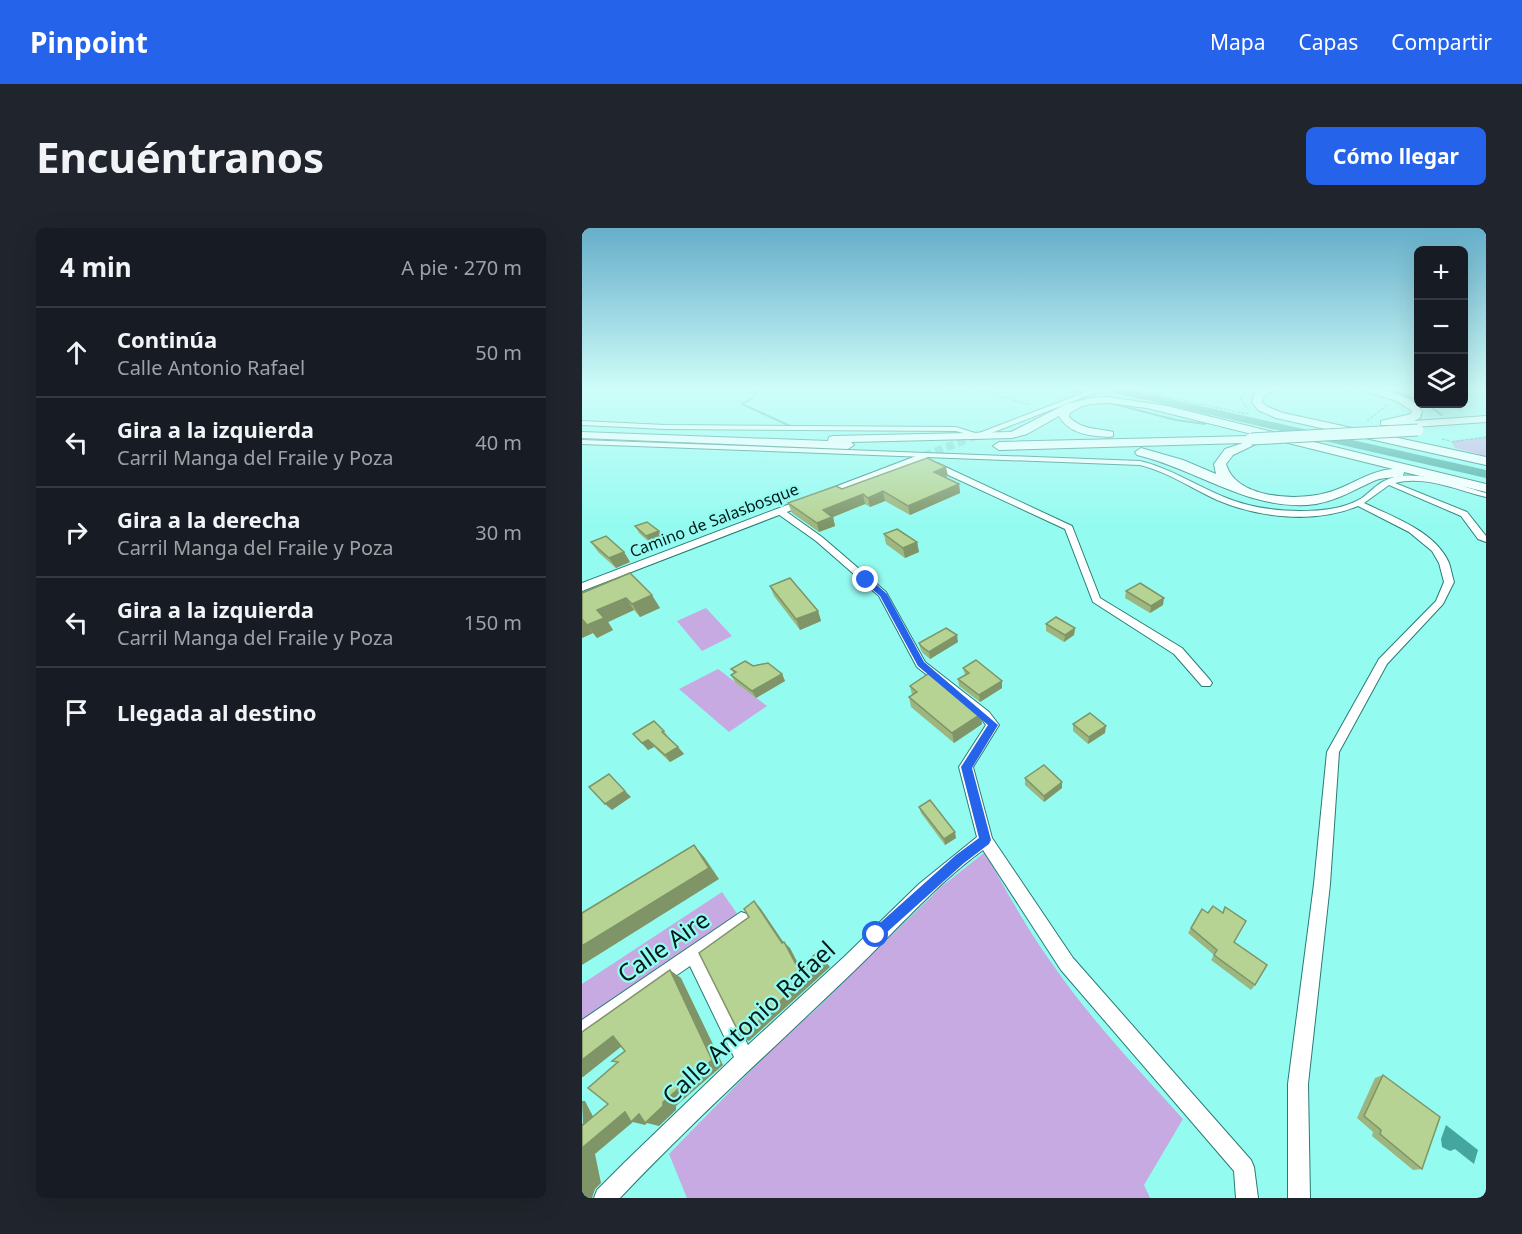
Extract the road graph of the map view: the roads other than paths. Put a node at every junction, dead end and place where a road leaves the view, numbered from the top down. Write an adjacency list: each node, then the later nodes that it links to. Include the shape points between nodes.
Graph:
1 (589, 435): 14 (highway, via 842,445)
2 (729, 435): 11 (highway)
3 (1000, 435): 11 (highway)
4 (1173, 435): 10 (highway)
5 (1224, 435): 10 (highway)
6 (1269, 435): 16 (highway)
7 (1270, 435): 19 (highway)
8 (1330, 435): 12 (highway, bridge)
9 (1368, 435): 17 (highway)
10 (1197, 436): 11 (highway, via 983,441)
11 (833, 439)
12 (1258, 441): 14 (highway); 21 (highway, via 1229,452 1221,460 1220,468 1232,483)
13 (582, 442): 15 (street)
14 (1025, 446): 21 (highway, via 1161,455)
15 (922, 457): 22 (street, via 1140,463 1167,470 1219,498 1287,513 1329,511); 23 (street, Camino de Salasbosque); 26 (street, via 1069,528 1096,600 1178,651)
16 (1369, 460): 19 (highway); 20 (highway, via 1357,462 1352,481)
17 (1486, 461)
18 (1387, 482): 19 (street, via 1412,478); 22 (street); 24 (street, via 1464,514)
19 (1484, 487): 20 (highway, via 1388,473 1368,477)
20 (1342, 492): 21 (highway, via 1311,500)
21 (1263, 497)
22 (1359, 503): 34 (street, via 1412,530 1436,549 1449,582 1440,602 1383,662 1333,752 1298,1084)
23 (781, 512): 25 (street, Camino de Salasbosque); 27 (street, via 883,594 921,664 993,725 966,767)
24 (1486, 539)
25 (582, 587)
26 (1206, 683)
27 (985, 840): 31 (street, Calle Antonio Rafael, via 913,901); 33 (street, via 1067,964 1244,1167)
28 (741, 920): 29 (street, Calle Aire)
29 (693, 953): 30 (street, Calle Aire); 31 (street)
30 (582, 1031)
31 (745, 1060): 32 (street, Calle Antonio Rafael)
32 (604, 1198)
33 (1247, 1198)
34 (1299, 1198)

